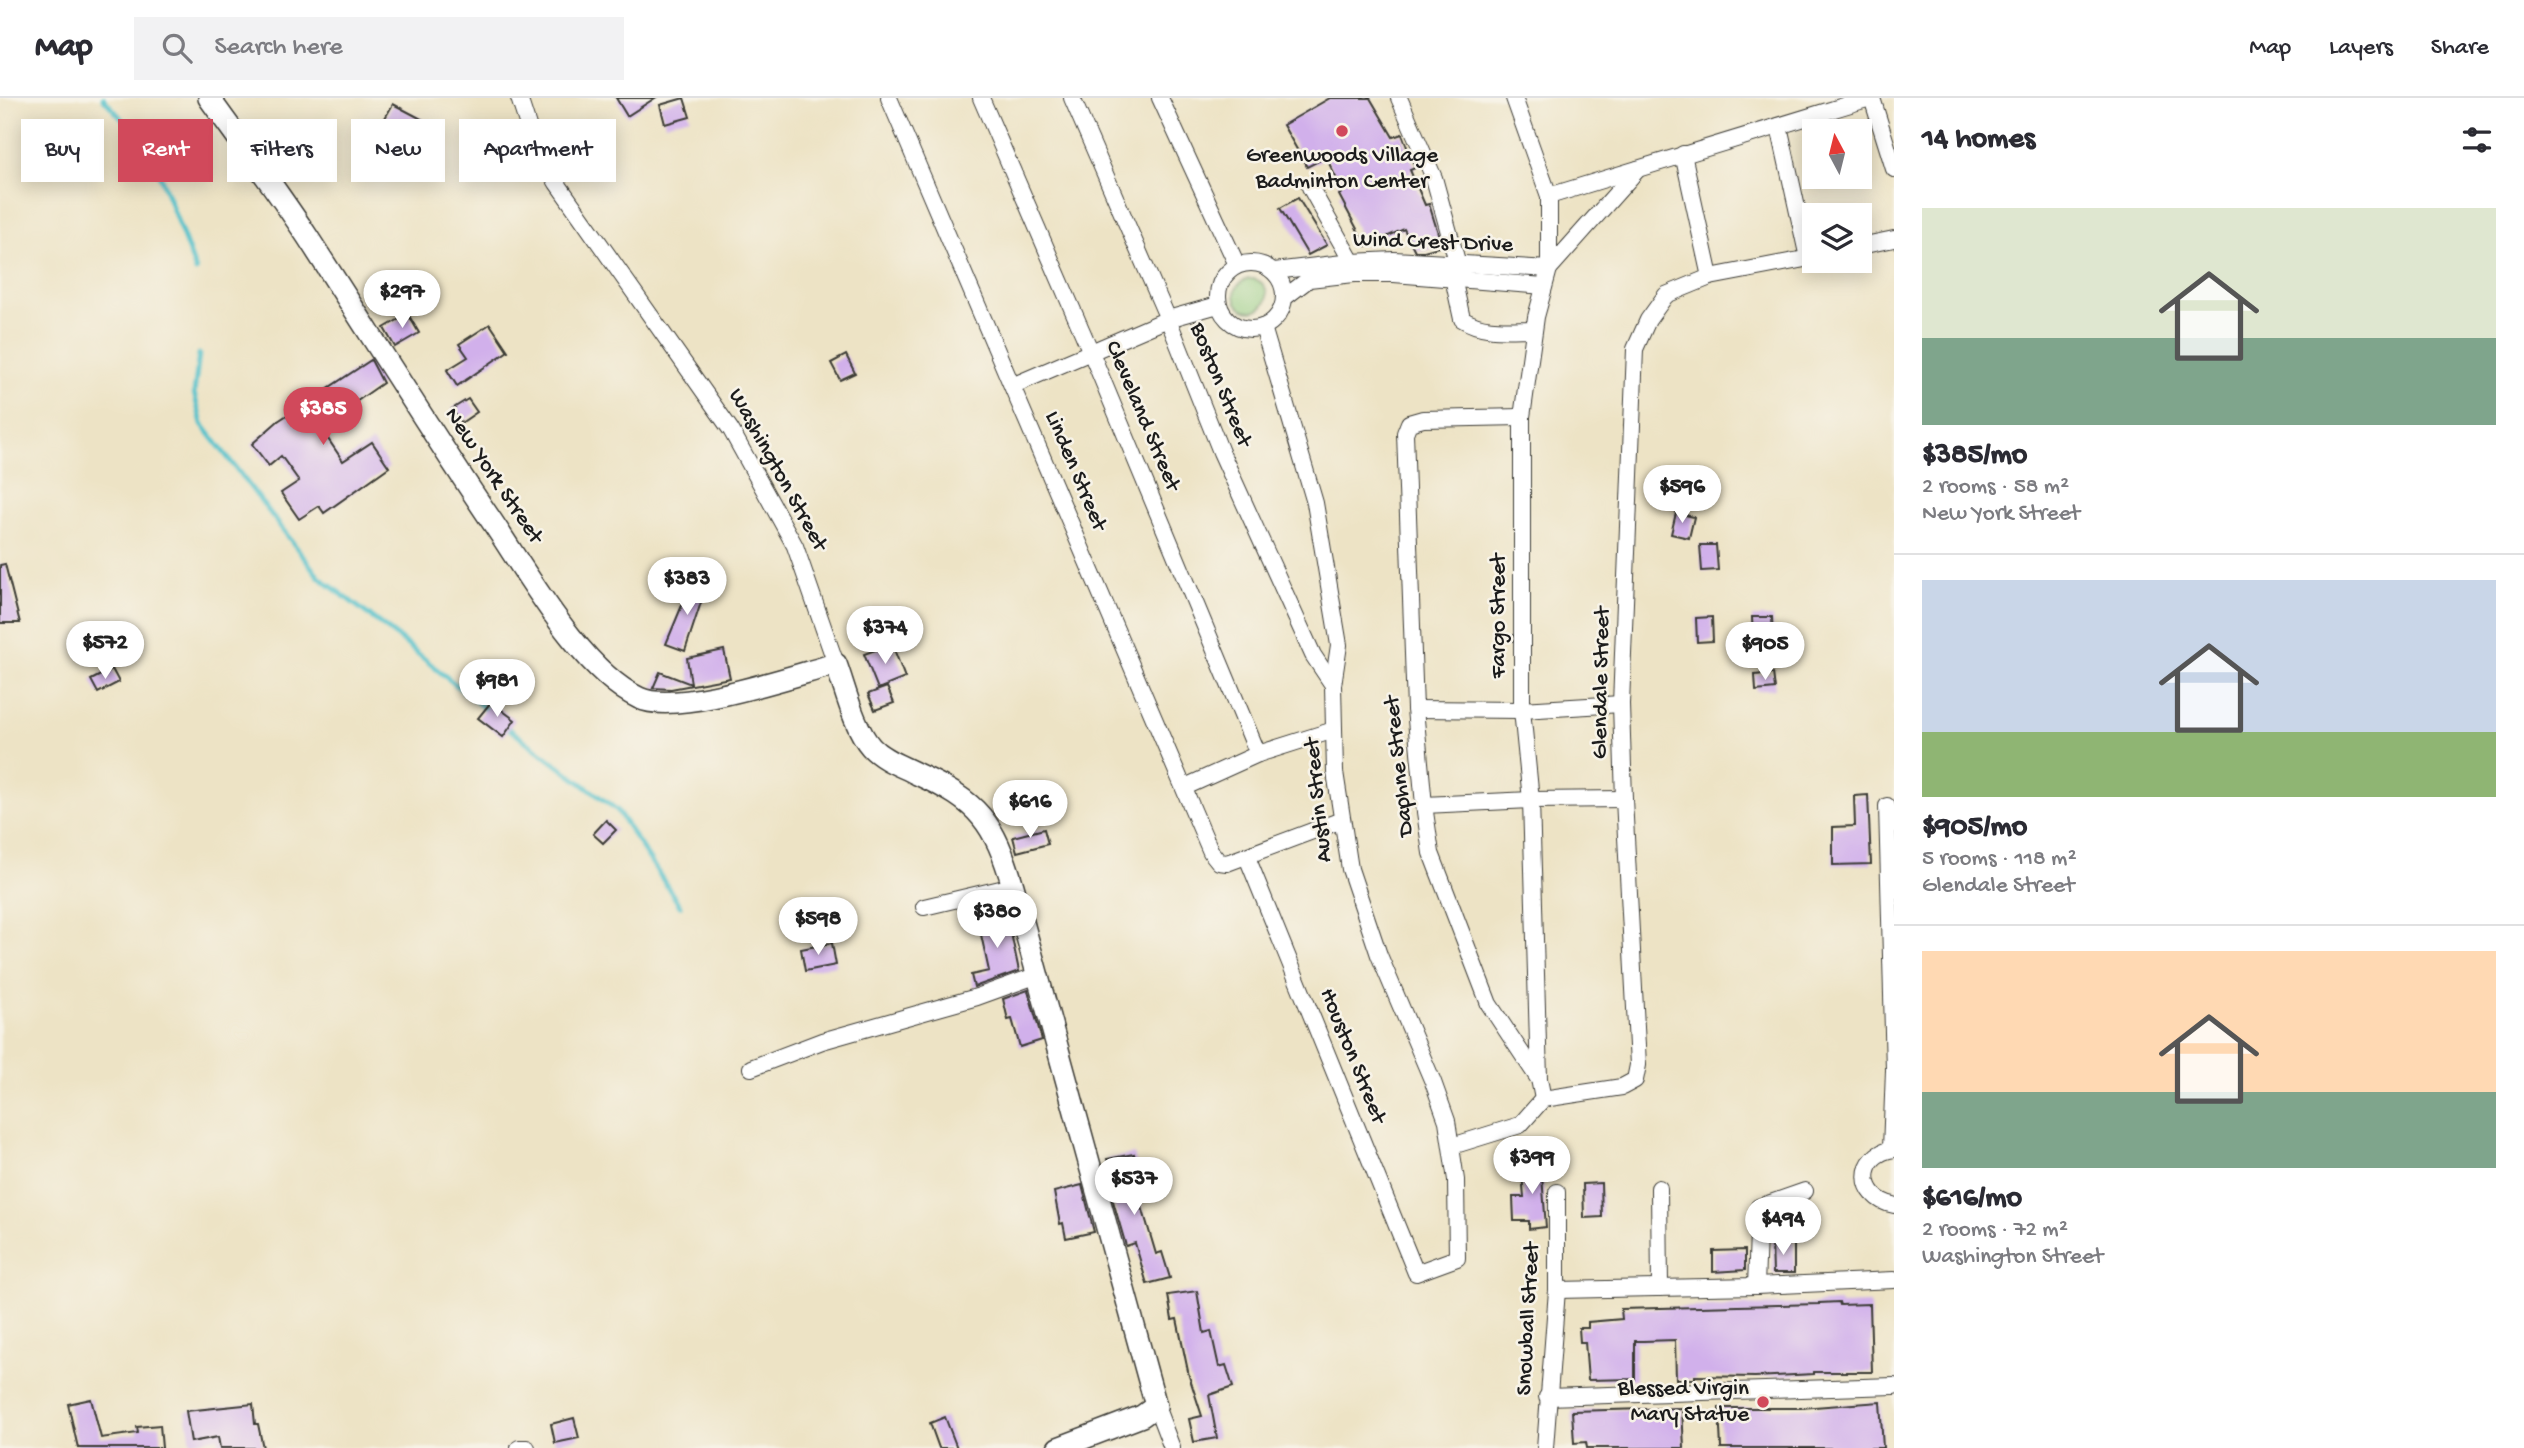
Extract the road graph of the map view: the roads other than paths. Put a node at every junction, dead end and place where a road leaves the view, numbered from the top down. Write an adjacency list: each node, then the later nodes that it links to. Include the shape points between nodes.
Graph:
1 (209, 98): 35 (street, New York Street, via 306,236 569,635 609,680 642,700 683,703)
2 (519, 98): 35 (street, Washington Street, via 533,141 557,183 731,430 795,546)
3 (889, 98): 33 (street, Linden Street)
4 (981, 98): 32 (street, Cleveland Street)
5 (1072, 98): 29 (street, Boston Street)
6 (1160, 98): 21 (street)
7 (1399, 98): 24 (street, via 1434,178)
8 (1514, 98): 15 (street)
9 (1871, 98): 10 (street); 13 (street)
10 (1779, 126): 11 (street); 16 (street)
11 (1682, 154): 12 (street); 25 (street)
12 (1638, 169): 15 (street); 22 (street, Fargo Street)
13 (1894, 169)
14 (1310, 187): 20 (street)
15 (1549, 196): 22 (street)
16 (1802, 220)
17 (1894, 239): 18 (street)
18 (1872, 244)
19 (1802, 259): 25 (street)
20 (1352, 262): 23 (street, Wind Crest Drive); 24 (street, Wind Crest Drive, via 1394,260)
21 (1237, 265): 23 (street, via 1257,263); 28 (street, via 1218,286)
22 (1549, 269): 24 (street, Wind Crest Drive); 26 (street, Fargo Street)
23 (1274, 271): 27 (street)
24 (1457, 272): 26 (street, Wind Crest Drive); 27 (street, Wind Crest Drive, via 1309,279); 31 (street, via 1455,287 1462,318 1475,327)
25 (1710, 277): 37 (street, Glendale Street, via 1666,295 1635,349)
26 (1544, 286): 31 (street, Fargo Street)
27 (1284, 298): 30 (street, via 1278,316)
28 (1218, 305): 29 (street); 30 (street, via 1223,315 1241,328)
29 (1168, 318): 32 (street); 36 (street, Boston Street, via 1221,452 1313,655)
30 (1263, 327): 36 (street, Austin Street, via 1315,503 1339,645)
31 (1534, 329): 34 (street, Fargo Street)
32 (1090, 351): 33 (street); 41 (street, Cleveland Street)
33 (1014, 385): 42 (street, Linden Street)
34 (1522, 417): 38 (street, Daphne Street, via 1423,419 1409,424 1405,433); 39 (street, Fargo Street)
35 (835, 664): 50 (street, Washington Street, via 871,747 976,809 997,837)
36 (1334, 685): 40 (street, Austin Street)
37 (1621, 704): 39 (street); 43 (street, Glendale Street)
38 (1415, 709): 39 (street); 45 (street, Daphne Street)
39 (1522, 710): 44 (street, Fargo Street)
40 (1334, 730): 41 (street); 47 (street, Austin Street)
41 (1258, 754): 42 (street)
42 (1185, 786): 48 (street, Linden Street, via 1219,862)
43 (1624, 799): 44 (street); 57 (street, Glendale Street, via 1635,1080 1622,1087)
44 (1531, 800): 45 (street); 56 (street, Fargo Street)
45 (1424, 805): 56 (street, Daphne Street, via 1432,853 1489,1004)
46 (1887, 806): 49 (street)
47 (1342, 820): 48 (street); 58 (street, Austin Street, via 1363,913 1433,1082)
48 (1247, 857): 64 (street, Houston Street, via 1416,1273)
49 (1891, 872): 52 (street)
50 (1013, 886): 51 (street); 53 (street, Washington Street)
51 (924, 907)
52 (1893, 965): 55 (street)
53 (1038, 975): 54 (street, via 977,998 822,1041); 71 (street, Washington Street)
54 (751, 1068)
55 (1894, 1070): 59 (street)
56 (1539, 1079): 57 (street, Fargo Street)
57 (1543, 1099): 58 (street, via 1520,1125)
58 (1452, 1146): 64 (street, Austin Street)
59 (1893, 1149): 63 (street, via 1879,1153 1866,1173 1873,1196)
60 (1659, 1188): 67 (street)
61 (1805, 1191): 66 (street, via 1759,1207)
62 (1557, 1192): 68 (street, Snowball Street)
63 (1894, 1205)
64 (1457, 1258)
65 (1894, 1280): 66 (street)
66 (1756, 1286): 67 (street)
67 (1660, 1288): 68 (street)
68 (1557, 1290): 70 (street, Snowball Street)
69 (1894, 1386): 70 (street)
70 (1547, 1397): 76 (street, Snowball Street)
71 (1156, 1406): 74 (street, via 1142,1416); 75 (street, Washington Street)
72 (519, 1448): 73 (street)
73 (527, 1448)
74 (1058, 1448)
75 (1172, 1448)
76 (1545, 1448)

